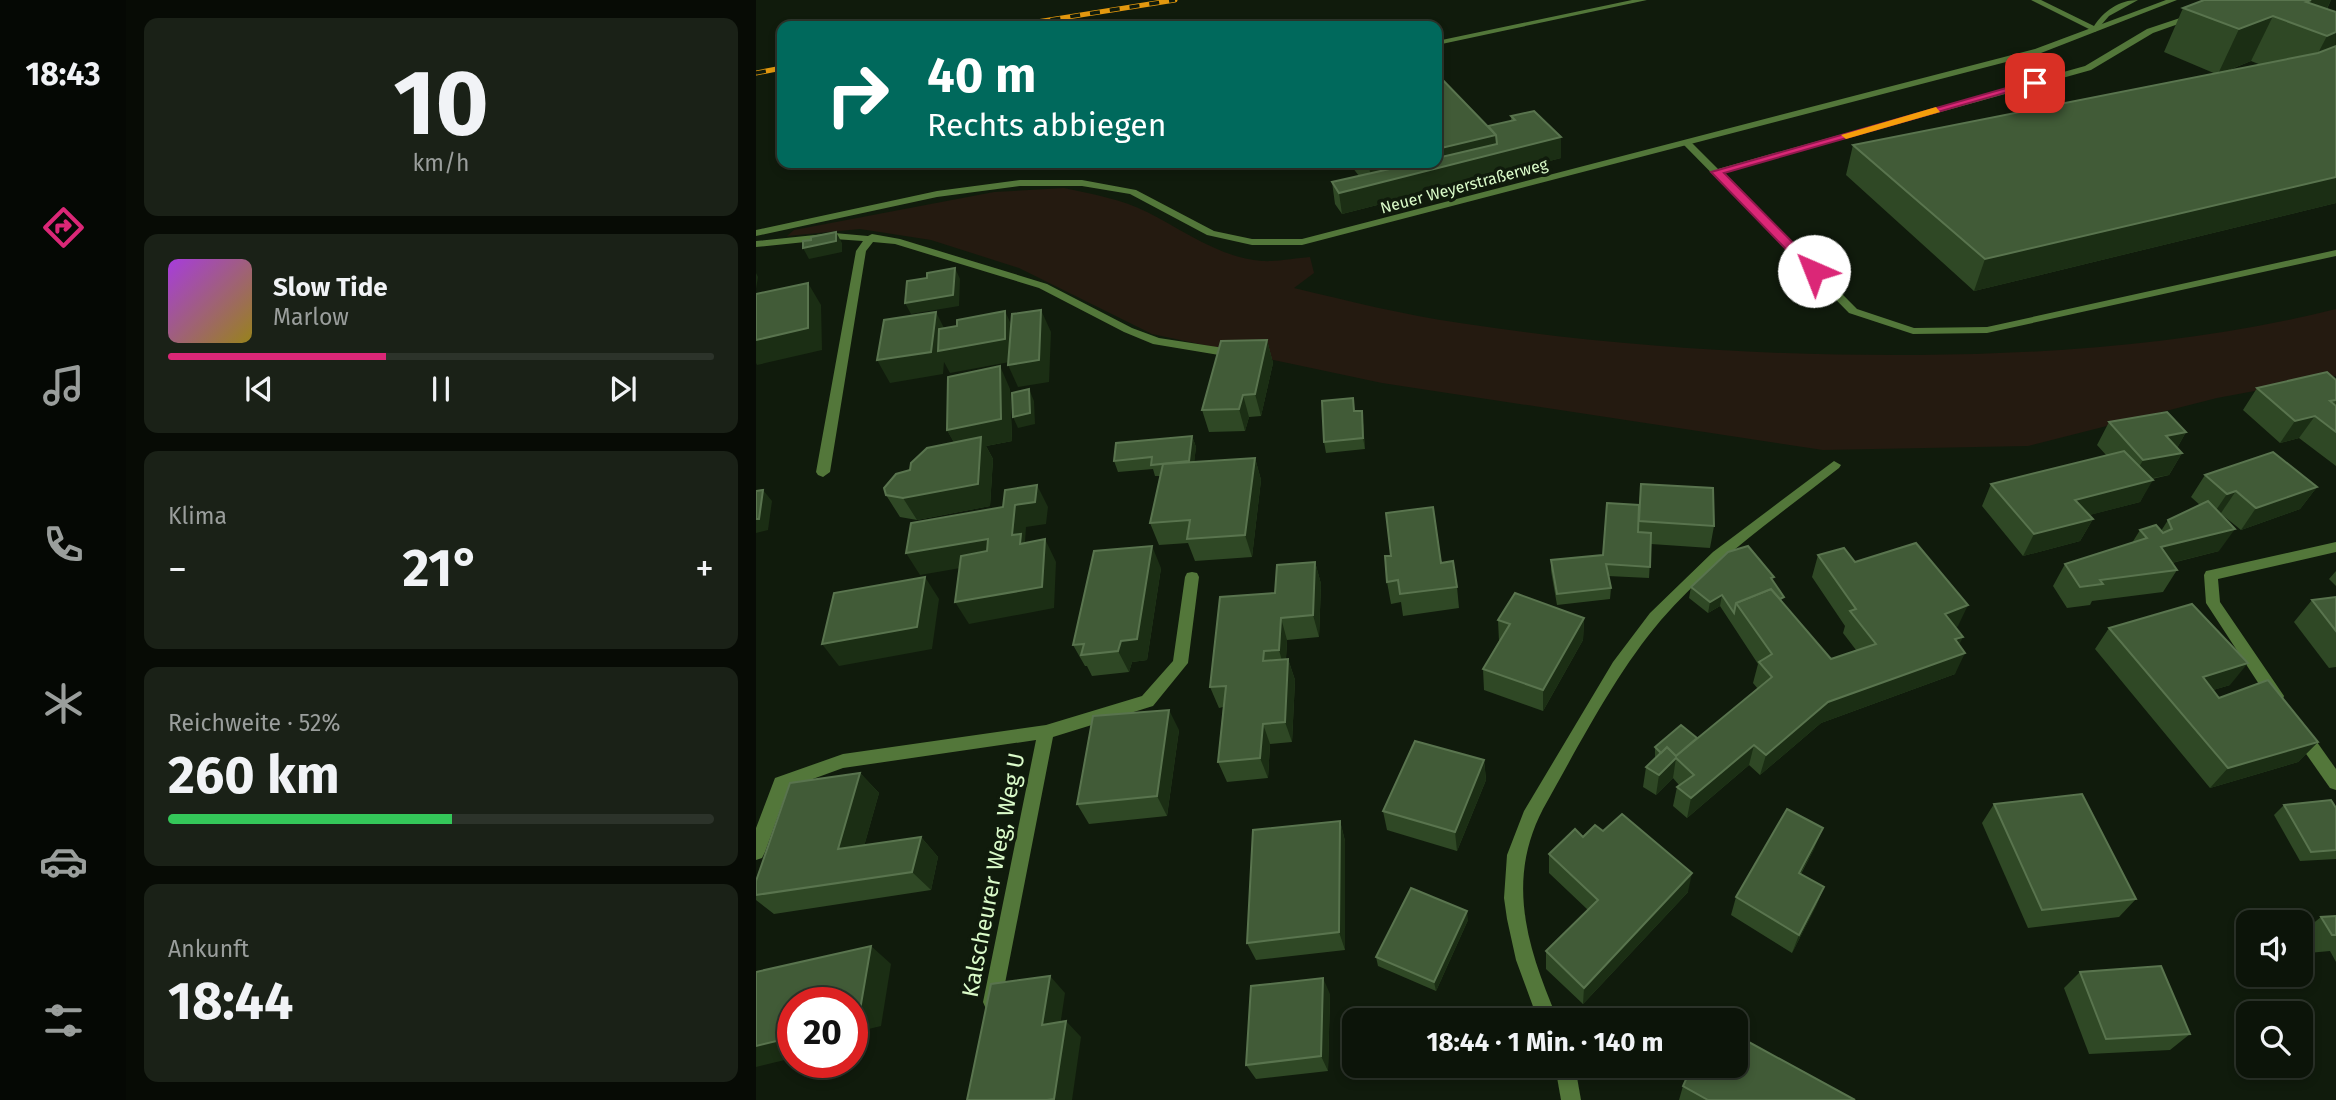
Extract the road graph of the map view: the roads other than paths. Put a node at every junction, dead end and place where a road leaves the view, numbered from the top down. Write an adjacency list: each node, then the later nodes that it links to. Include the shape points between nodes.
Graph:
1 (1643, 0): 7 (street)
2 (2035, 0): 6 (street)
3 (2134, 0): 6 (street, via 2106,14)
4 (2174, 0): 6 (street, Neuer Weyerstraßerweg)
5 (2211, 9): 9 (street, via 2150,31 2088,68)
6 (2095, 30): 8 (street, Neuer Weyerstraßerweg, via 2038,51)
7 (1442, 42)
8 (1688, 144): 9 (street); 10 (street, Neuer Weyerstraßerweg, via 1302,242 1252,242 1211,233 1133,192 1082,183 1020,183 937,194)
9 (1716, 172): 13 (street, via 1853,311 1913,331 1987,330)
10 (756, 233)
11 (872, 237): 12 (street); 14 (street, via 1043,286 1157,341); 16 (street, via 861,251)
12 (756, 244)
13 (2336, 253)
14 (1244, 355)
15 (1833, 465): 22 (street, via 1699,573 1656,616 1619,665 1534,810 1516,855 1515,921)
16 (823, 472)
17 (2336, 547): 20 (street, via 2211,575 2213,603)
18 (1192, 578): 19 (street, Kalscheurer Weg, Weg U, via 1180,663 1147,701)
19 (1046, 732): 21 (street, via 843,761 781,783); 23 (street, Kalscheurer Weg, Weg U)
20 (2336, 783)
21 (756, 852)
22 (1543, 1008)
23 (990, 1018)
24 (1567, 1078): 25 (street)
25 (1571, 1100)

